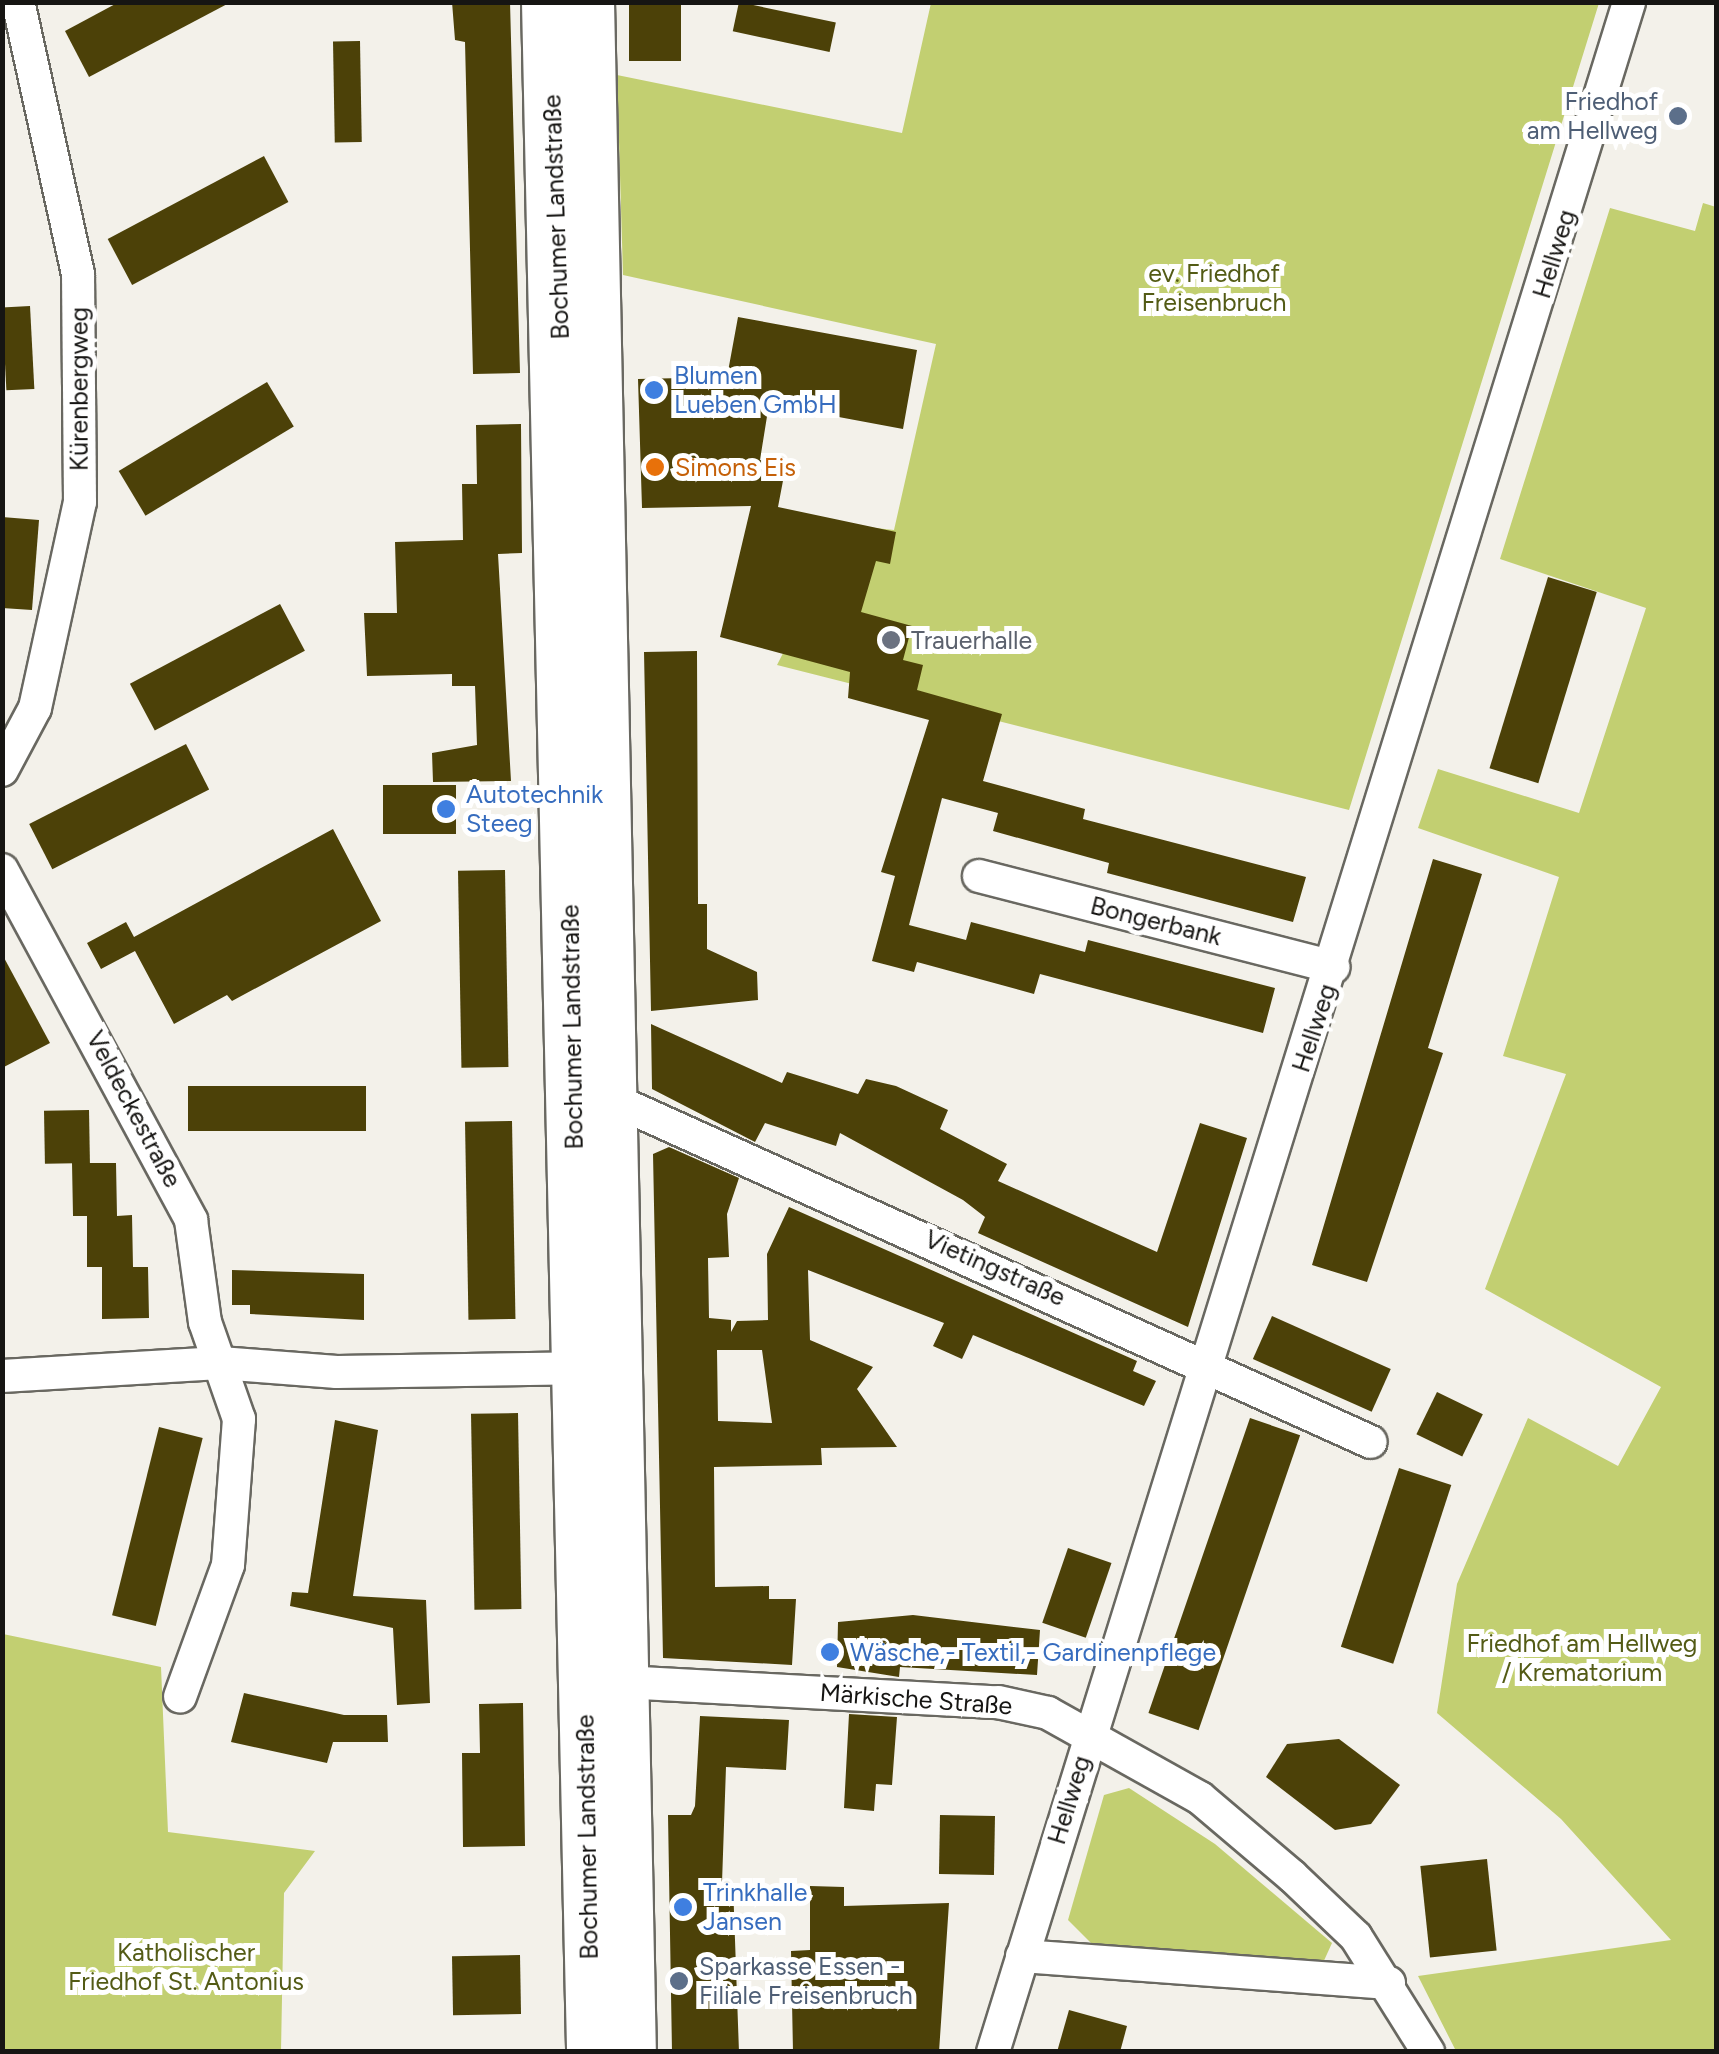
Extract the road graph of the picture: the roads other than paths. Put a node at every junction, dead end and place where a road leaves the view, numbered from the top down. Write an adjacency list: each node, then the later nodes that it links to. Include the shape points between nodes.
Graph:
1 (18, 2): 5 (street, Kürenbergweg, via 78,274 80,502 35,708)
2 (546, 2): 12 (main road, Bochumer Landstraße)
3 (590, 2): 9 (main road, Bochumer Landstraße)
4 (1630, 2): 8 (street, Hellweg)
5 (2, 770)
6 (2, 870): 10 (street, Veldeckestraße, via 191,1220)
7 (978, 876): 8 (street, Bongerbank)
8 (1333, 967): 11 (street, Hellweg)
9 (616, 1101): 11 (street, Vietingstraße); 15 (main road, Bochumer Landstraße)
10 (220, 1364): 12 (street, via 338,1372); 13 (street); 16 (street, Veldeckestraße, via 239,1419 228,1565)
11 (1208, 1364): 14 (street, Vietingstraße); 17 (street, Hellweg)
12 (579, 1368): 15 (main road, Bochumer Landstraße)
13 (2, 1376)
14 (1371, 1442)
15 (604, 1681): 17 (street, Märkische Straße, via 998,1702); 20 (main road, Bochumer Landstraße); 21 (main road, Bochumer Landstraße)
16 (180, 1697)
17 (1089, 1731): 18 (street, Hellweg); 19 (street, Märkische Straße, via 1200,1798 1279,1864 1356,1937)
18 (1022, 1956): 19 (street); 22 (street, Hellweg)
19 (1388, 1983): 23 (street, Märkische Straße)
20 (591, 2052)
21 (632, 2052)
22 (993, 2052)
23 (1428, 2052)

